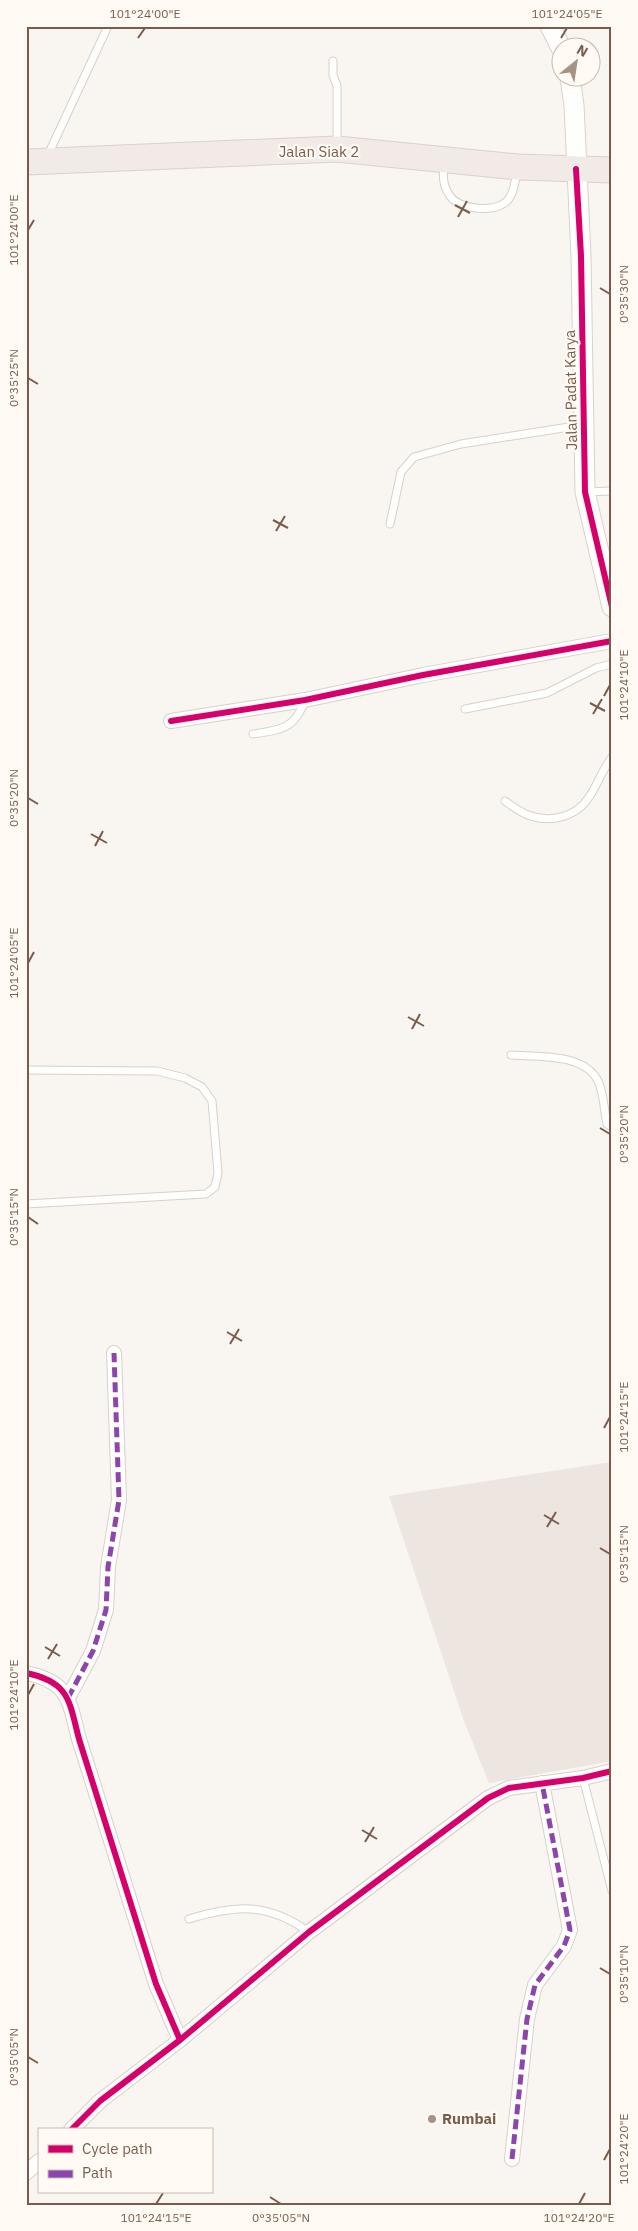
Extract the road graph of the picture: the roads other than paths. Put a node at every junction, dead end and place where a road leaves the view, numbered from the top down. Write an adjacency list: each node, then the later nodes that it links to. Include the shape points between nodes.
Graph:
1 (108, 26): 8 (lane)
2 (550, 26): 3 (street)
3 (558, 38)
4 (332, 61): 6 (lane, via 337,86)
5 (573, 88): 10 (street, Jalan Padat Karya)
6 (337, 149): 7 (highway, Jalan Siak 2); 8 (highway, Jalan Siak 2)
7 (444, 159): 9 (highway, Jalan Siak 2); 9 (lane, via 443,184 451,198 461,205 483,208 500,206 508,201)
8 (36, 162)
9 (518, 167): 10 (highway, Jalan Siak 2)
10 (576, 169): 11 (highway, Jalan Siak 2); 12 (street, Jalan Padat Karya)
11 (612, 170)
12 (585, 425): 14 (street, Jalan Padat Karya); 15 (lane, via 461,444 414,457 401,472)
13 (612, 491): 14 (lane)
14 (585, 492): 16 (street, Jalan Padat Karya)
15 (390, 524)
16 (612, 607)
17 (612, 641): 19 (street)
18 (612, 664): 20 (lane, via 596,668 547,693)
19 (305, 700): 21 (street); 22 (lane, via 293,723)
20 (465, 709)
21 (171, 721)
22 (253, 734)
23 (612, 757): 24 (lane, via 601,770 590,797 567,816 545,819 527,815)
24 (505, 802)
25 (511, 1055): 27 (lane, via 558,1058 584,1066 598,1081 607,1124)
26 (26, 1070): 28 (lane, via 157,1071 185,1078 202,1087 212,1101 218,1173 215,1187 206,1194)
27 (612, 1127)
28 (26, 1204)
29 (114, 1353): 31 (street, via 119,1500 108,1567 106,1610 93,1650)
30 (26, 1673): 31 (street, via 57,1684)
31 (68, 1698): 38 (street, via 156,1984)
32 (612, 1771): 33 (street)
33 (583, 1778): 34 (street); 35 (lane)
34 (542, 1783): 37 (street, via 509,1788 488,1798); 40 (street, via 570,1930 564,1946 535,1985 527,2019)
35 (612, 1891)
36 (189, 1919): 37 (lane, via 210,1912 246,1907 290,1919)
37 (309, 1932): 38 (street)
38 (180, 2040): 39 (street, via 100,2101)
39 (72, 2128)
40 (512, 2158)
41 (38, 2162): 42 (street)
42 (26, 2173)

